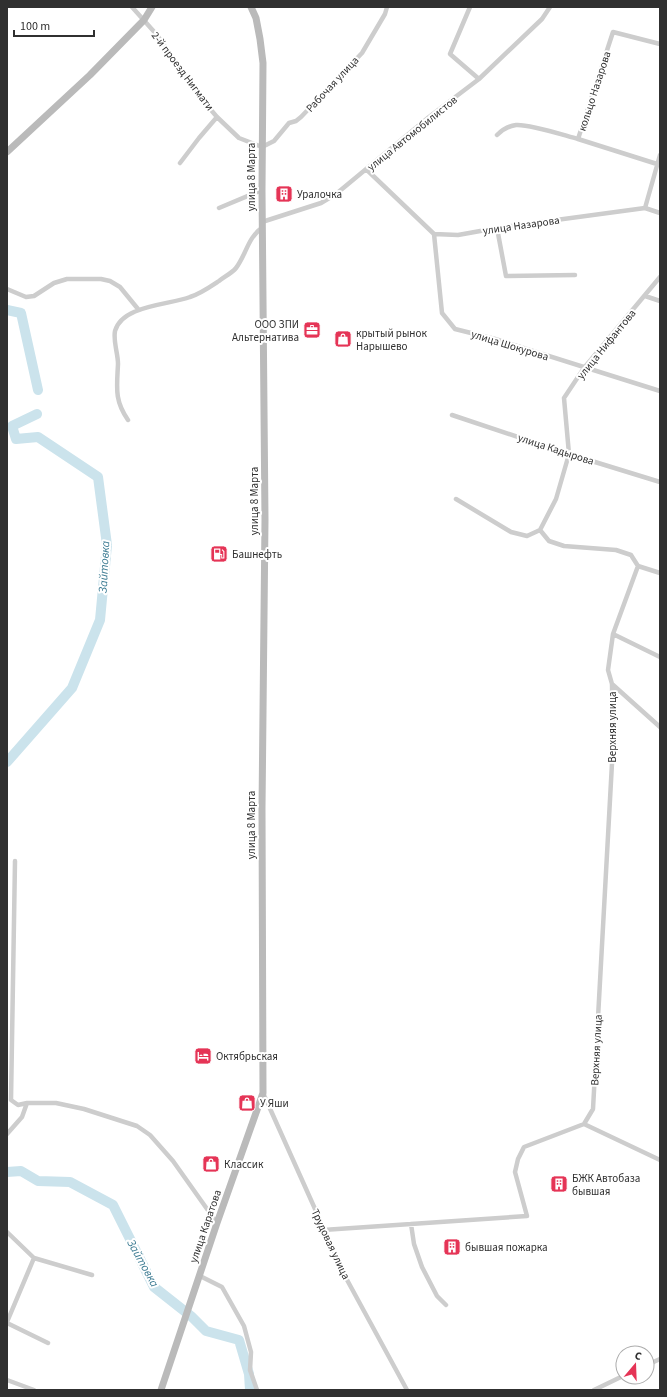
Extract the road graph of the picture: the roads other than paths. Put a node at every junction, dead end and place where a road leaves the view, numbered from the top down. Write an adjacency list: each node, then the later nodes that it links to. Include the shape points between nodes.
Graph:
1 (132, 7): 7 (street, 2-й проезд Нигмати)
2 (152, 7): 7 (main road)
3 (251, 7): 13 (main road, улица 8 Марта, via 259,32 263,63)
4 (387, 7): 13 (street, Рабочая улица, via 362,53 301,118 289,122 274,141)
5 (470, 7): 9 (street, via 450,54)
6 (550, 7): 9 (street, улица Автомобилистов, via 542,19)
7 (144, 20): 10 (street, 2-й проезд Нигмати); 14 (main road, via 90,75)
8 (660, 44): 12 (street, кольцо Назарова, via 613,32)
9 (479, 79): 18 (street, улица Автомобилистов, via 429,117)
10 (217, 117): 13 (street, 2-й проезд Нигмати, via 239,138); 16 (street, 2-й проезд Нигмати)
11 (497, 135): 12 (street, via 510,127 524,125)
12 (578, 139): 17 (street, кольцо Назарова)
13 (262, 147): 19 (main road, улица 8 Марта)
14 (7, 152)
15 (660, 155): 17 (street)
16 (180, 163)
17 (657, 164): 21 (street)
18 (368, 170): 23 (street, улица Автомобилистов, via 321,203); 25 (street)
19 (262, 190): 20 (street); 23 (main road, улица 8 Марта)
20 (218, 208)
21 (645, 208): 22 (street); 24 (street, улица Назарова)
22 (660, 212)
23 (262, 225): 31 (street, via 252,237 235,270 191,297); 47 (main road, улица 8 Марта, via 265,520)
24 (498, 228): 25 (street, улица Назарова, via 458,235); 26 (street, via 506,276)
25 (434, 234): 32 (street, улица Шокурова, via 442,313 455,329 495,339)
26 (575, 275)
27 (660, 277): 29 (street, улица Нифантова)
28 (7, 289): 31 (street, via 26,297 34,296 54,283 101,279 120,287)
29 (645, 296): 30 (street); 32 (street, улица Нифантова)
30 (660, 301)
31 (138, 309): 35 (street, via 119,322 115,334 118,363 116,396)
32 (584, 368): 33 (street, улица Шокурова); 36 (street, улица Нифантова, via 564,398)
33 (660, 391)
34 (452, 415): 36 (street, улица Кадырова)
35 (128, 420)
36 (569, 454): 37 (street, улица Кадырова); 39 (street, улица Нифантова, via 556,499)
37 (660, 482)
38 (456, 500): 39 (street, via 511,532 527,536)
39 (540, 530): 40 (street, via 549,541 564,546 616,550 631,556)
40 (638, 566): 41 (street); 42 (street, Верхняя улица)
41 (660, 573)
42 (613, 634): 43 (street); 44 (street, Верхняя улица, via 608,670)
43 (660, 657)
44 (612, 684): 45 (street); 49 (street, Верхняя улица, via 613,745 593,1109)
45 (660, 727)
46 (15, 861): 48 (street, via 11,1100 18,1105)
47 (263, 1093): 52 (main road, улица Каратова); 54 (street, Трудовая улица)
48 (26, 1103): 50 (street, via 22,1117); 52 (street, via 56,1103 137,1126 150,1135 173,1161)
49 (584, 1124): 51 (street); 53 (street, via 524,1147 515,1172 527,1216)
50 (7, 1134)
51 (660, 1160)
52 (217, 1223): 58 (main road, улица Каратова)
53 (411, 1224): 54 (street); 59 (street, via 414,1244 422,1267 437,1296)
54 (324, 1230): 67 (street, Трудовая улица, via 346,1278)
55 (7, 1232): 56 (street)
56 (34, 1258): 57 (street); 60 (street)
57 (92, 1275)
58 (200, 1276): 65 (main road, улица Каратова); 66 (street, улица Каратова, via 222,1287 244,1326 251,1352 250,1370)
59 (446, 1304)
60 (7, 1323): 61 (street)
61 (48, 1343)
62 (7, 1380): 64 (street)
63 (615, 1380): 68 (street)
64 (34, 1390)
65 (161, 1390)
66 (257, 1390)
67 (407, 1390)
68 (594, 1390)

